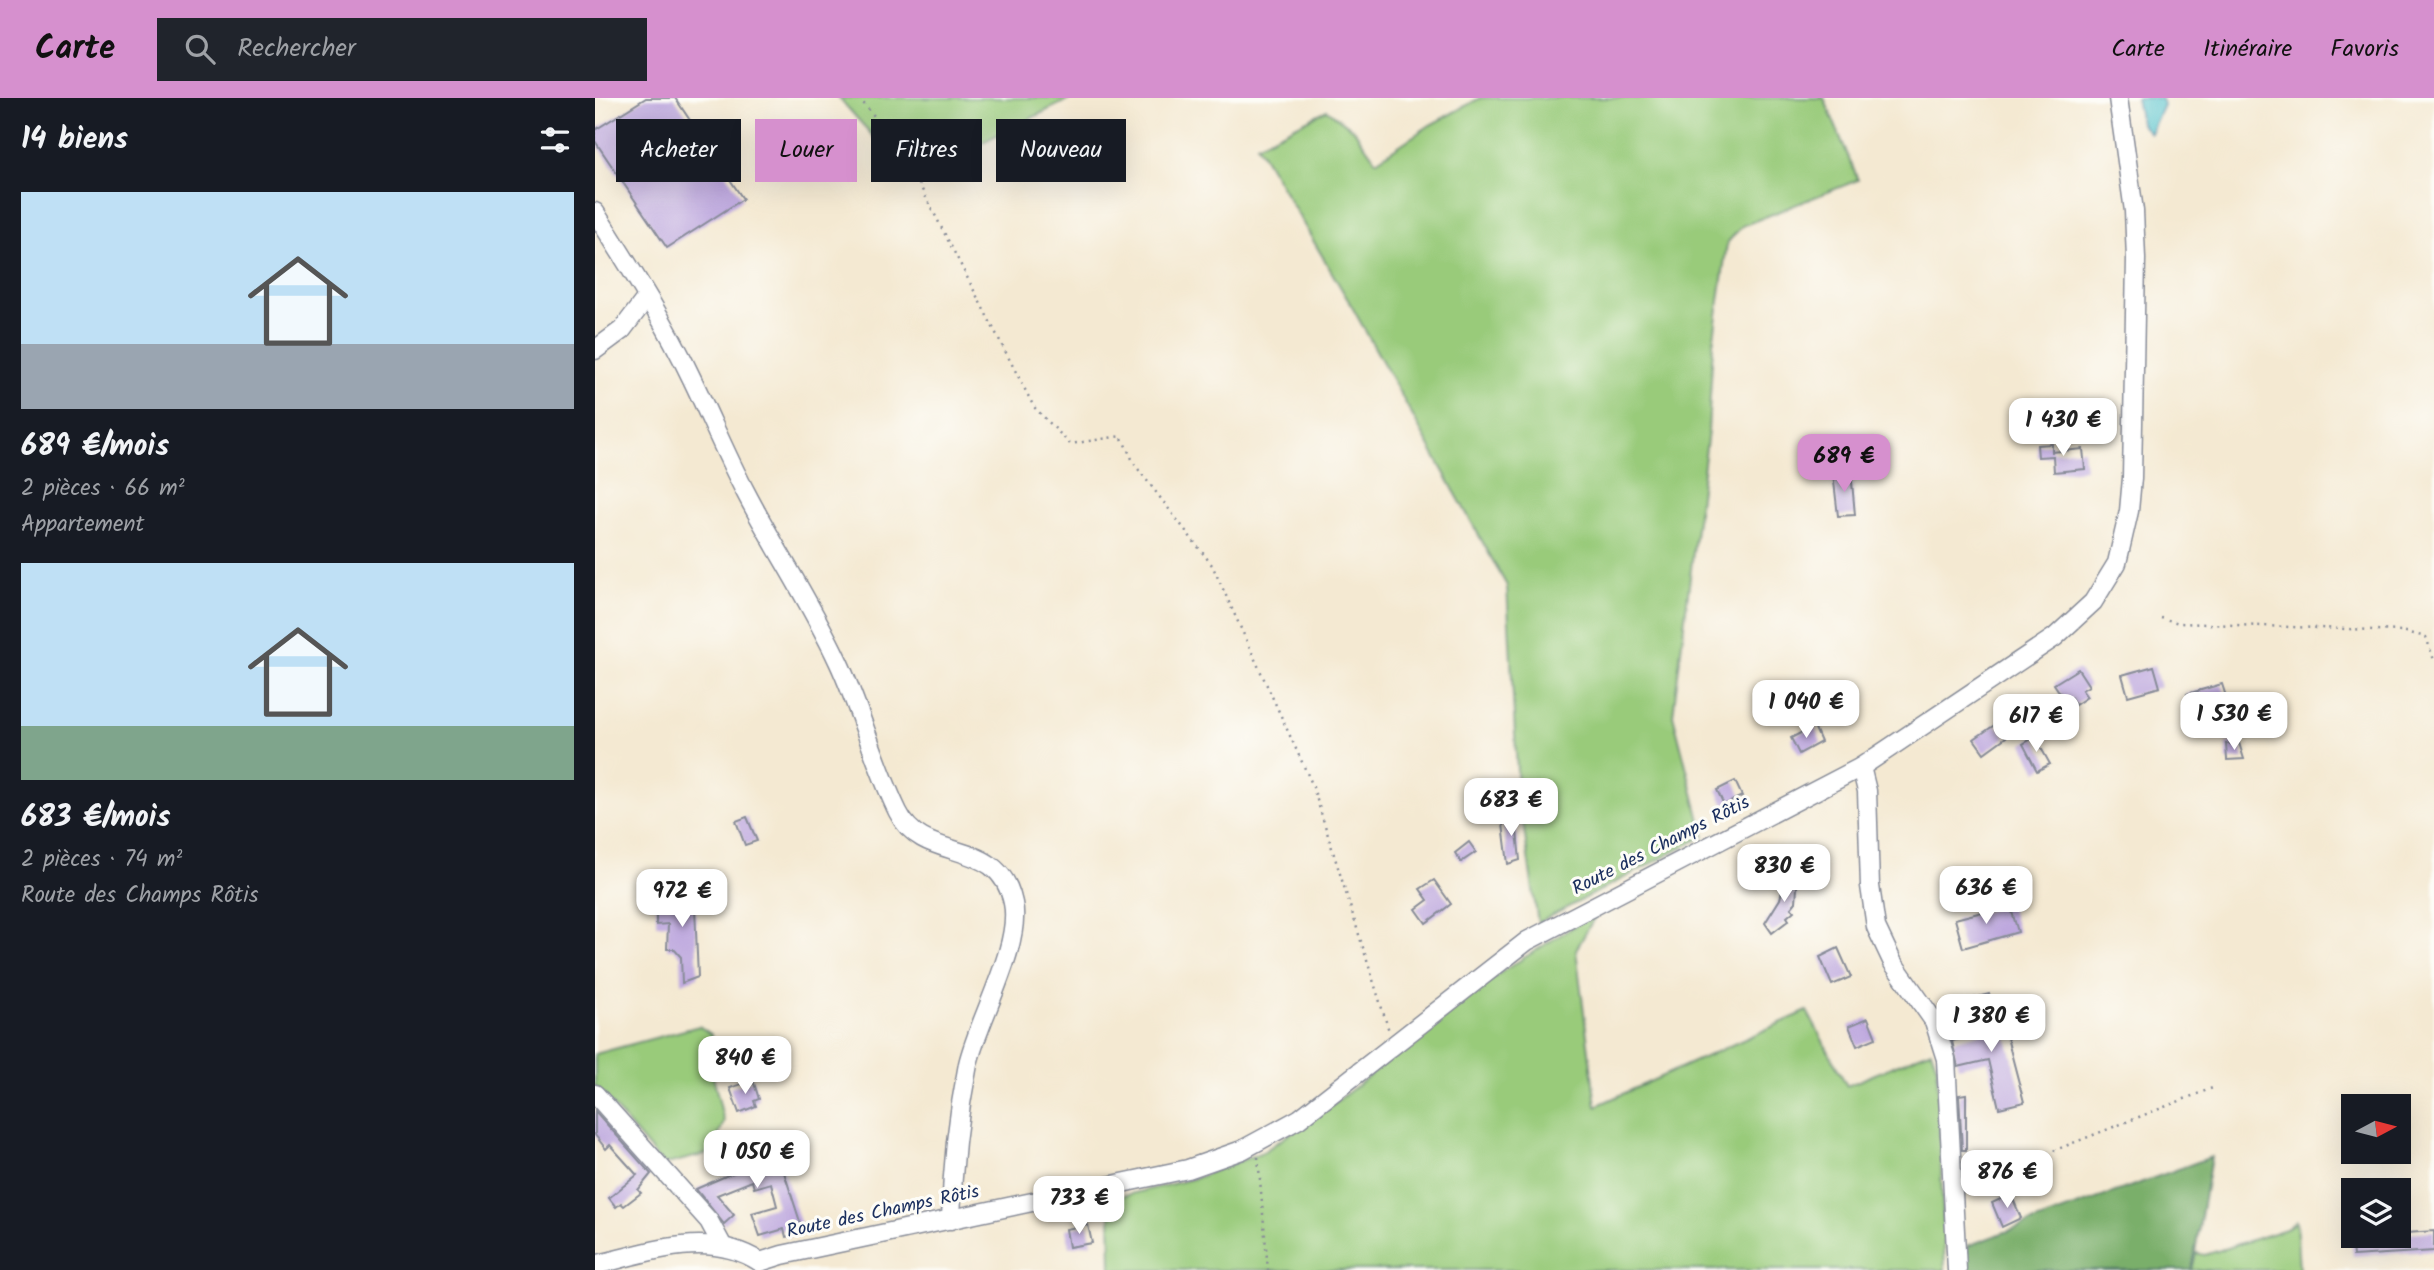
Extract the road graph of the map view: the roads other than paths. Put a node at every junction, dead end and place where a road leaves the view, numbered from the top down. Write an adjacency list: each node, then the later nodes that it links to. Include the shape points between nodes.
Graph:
1 (2118, 98): 5 (street, Route des Champs Rôtis, via 2134,211 2136,272 2132,478 2117,563 2093,602 2055,638)
2 (595, 212): 3 (street)
3 (647, 298): 4 (street, via 622,330); 7 (street, via 691,377 744,490 829,642 901,819 928,843 990,864 1013,903 1011,942 968,1065)
4 (595, 350)
5 (1861, 767): 7 (street, Route des Champs Rôtis, via 1527,941 1299,1119 1253,1144 1188,1169); 11 (street, via 1867,791 1876,927 1892,963 1934,1021 1946,1059)
6 (595, 1094): 8 (street, via 709,1222)
7 (951, 1220): 10 (street, Route des Champs Rôtis, via 776,1256)
8 (722, 1245): 9 (street, via 667,1248); 10 (street, via 746,1253)
9 (595, 1265)
10 (761, 1266)
11 (1957, 1270)

